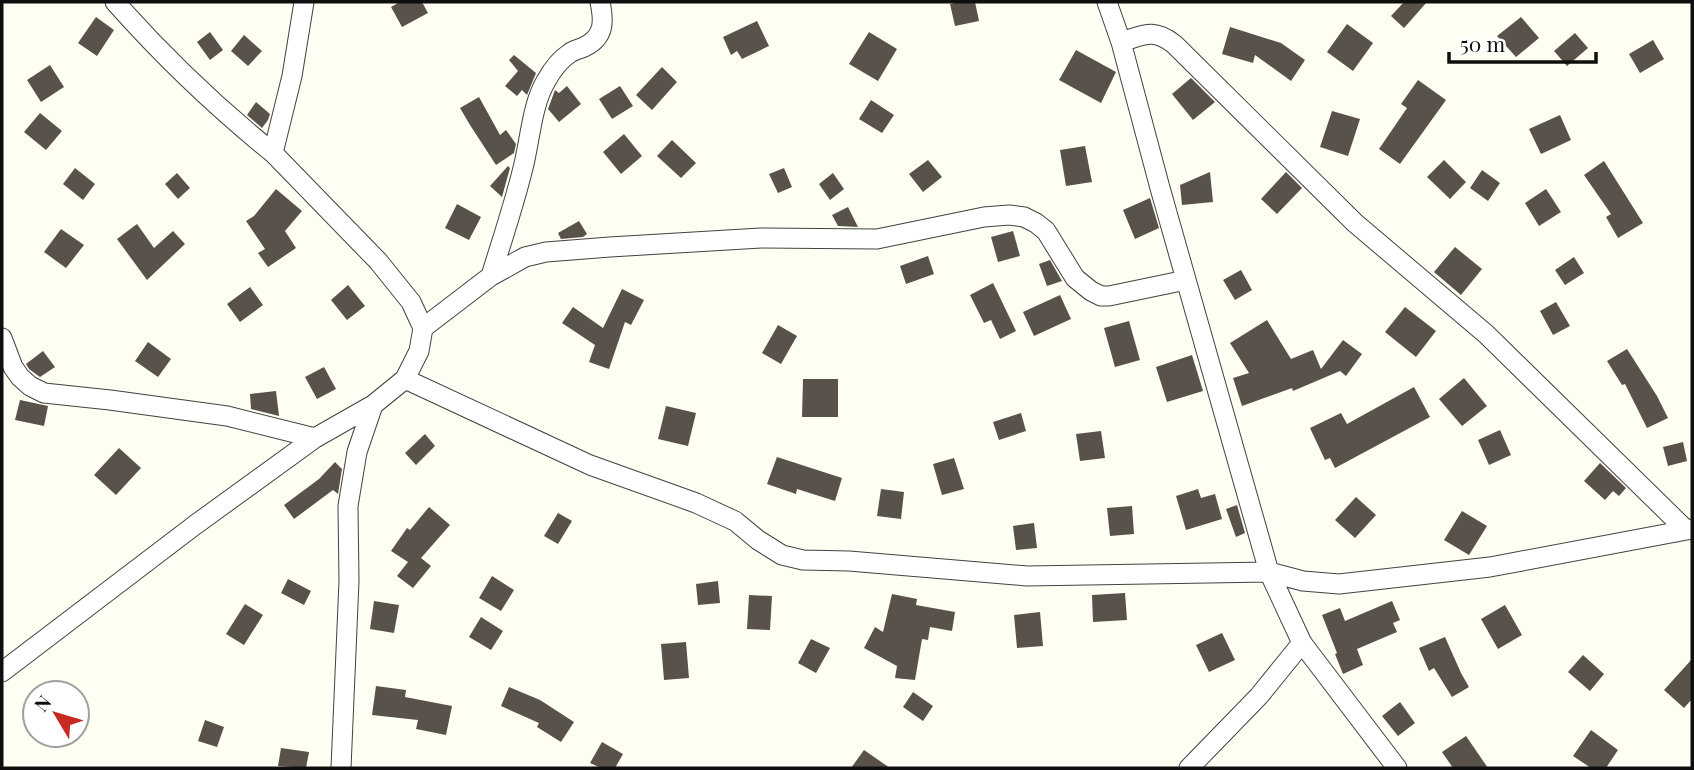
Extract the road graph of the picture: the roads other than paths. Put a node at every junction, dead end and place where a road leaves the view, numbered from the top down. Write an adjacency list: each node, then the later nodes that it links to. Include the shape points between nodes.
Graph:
1 (114, 2): 6 (street, via 233,121)
2 (304, 2): 6 (street)
3 (600, 2): 7 (street, via 602,31 561,60 537,100 523,169)
4 (1107, 2): 5 (street)
5 (1121, 42): 8 (street); 14 (street, via 1153,34 1174,44 1355,223 1486,334)
6 (273, 153): 9 (street, via 378,261 411,302)
7 (491, 276): 8 (street, via 525,257 546,252 761,238 877,239 1009,215 1024,217 1046,231 1075,278 1101,296); 9 (street)
8 (1186, 280): 15 (street)
9 (423, 328): 11 (street)
10 (2, 338): 13 (street, via 20,377 44,393 227,416)
11 (405, 379): 12 (street); 15 (street, via 590,465 696,503 735,521 782,555 803,561 1027,576)
12 (373, 405): 13 (street); 18 (street, via 357,452 348,506)
13 (315, 438): 17 (street)
14 (1689, 529): 15 (street, via 1490,567 1339,584)
15 (1269, 572): 16 (street)
16 (1302, 643): 19 (street, via 1259,696); 20 (street)
17 (2, 672)
18 (341, 768)
19 (1189, 768)
20 (1397, 768)

